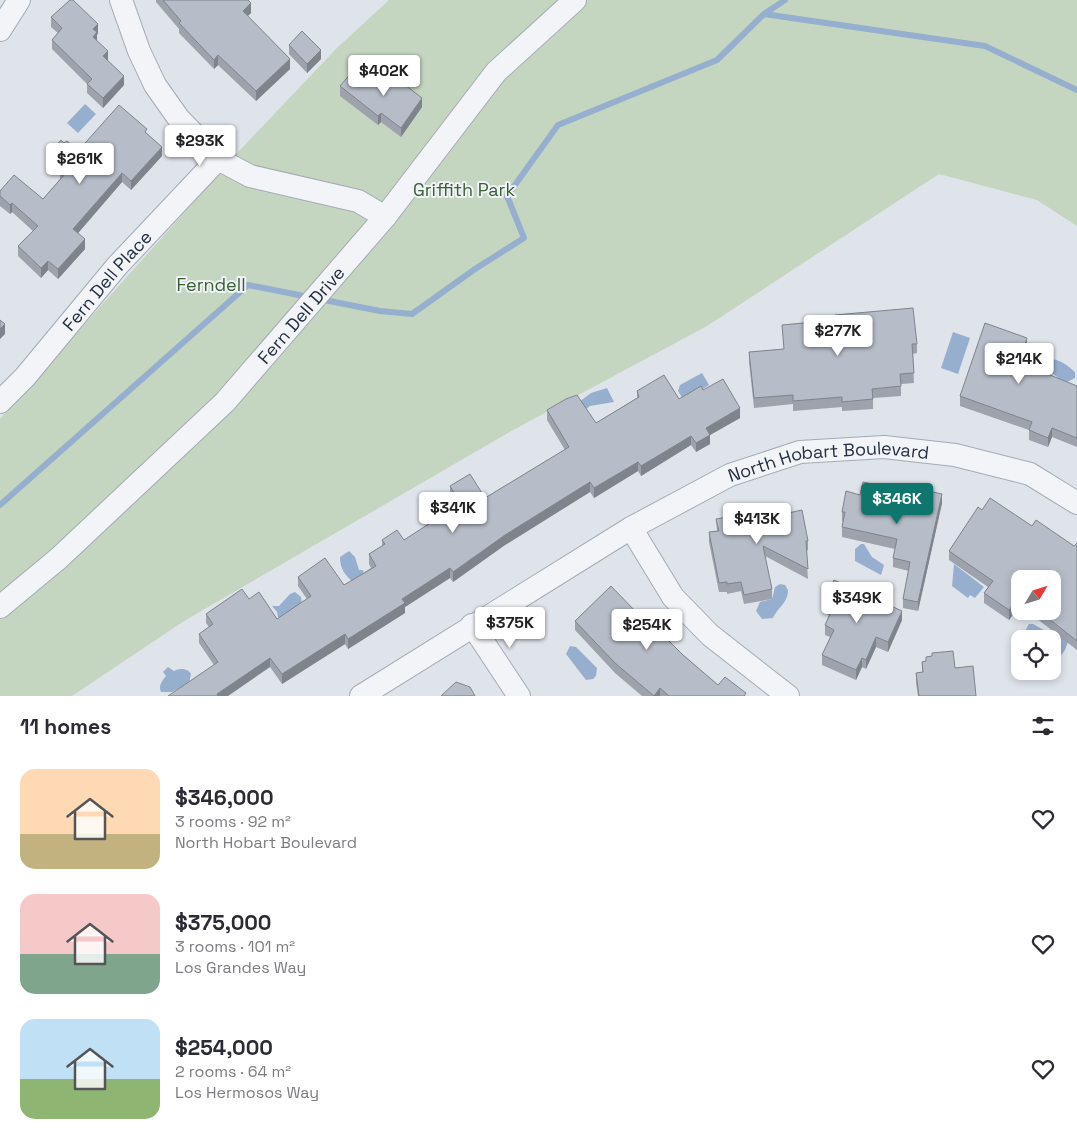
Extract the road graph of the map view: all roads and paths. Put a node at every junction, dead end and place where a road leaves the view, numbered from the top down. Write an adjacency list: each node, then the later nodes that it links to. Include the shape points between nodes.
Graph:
1 (19, 0): 4 (street)
2 (121, 0): 5 (street, via 155,85 179,118)
3 (575, 0): 6 (street, Fern Dell Drive, via 496,72)
4 (0, 30)
5 (218, 159): 6 (street, via 250,176 358,202); 7 (street, Fern Dell Place, via 117,266 25,377)
6 (385, 217): 10 (street, Fern Dell Drive, via 225,402 59,558)
7 (0, 402)
8 (1077, 503): 9 (street, North Hobart Boulevard, via 1030,474 955,455 884,447 800,452 730,476)
9 (631, 528): 11 (street, North Hobart Boulevard); 14 (street, via 674,597 710,635)
10 (0, 607)
11 (472, 625): 12 (street, North Hobart Boulevard); 13 (street)
12 (361, 696)
13 (519, 696)
14 (788, 696)

